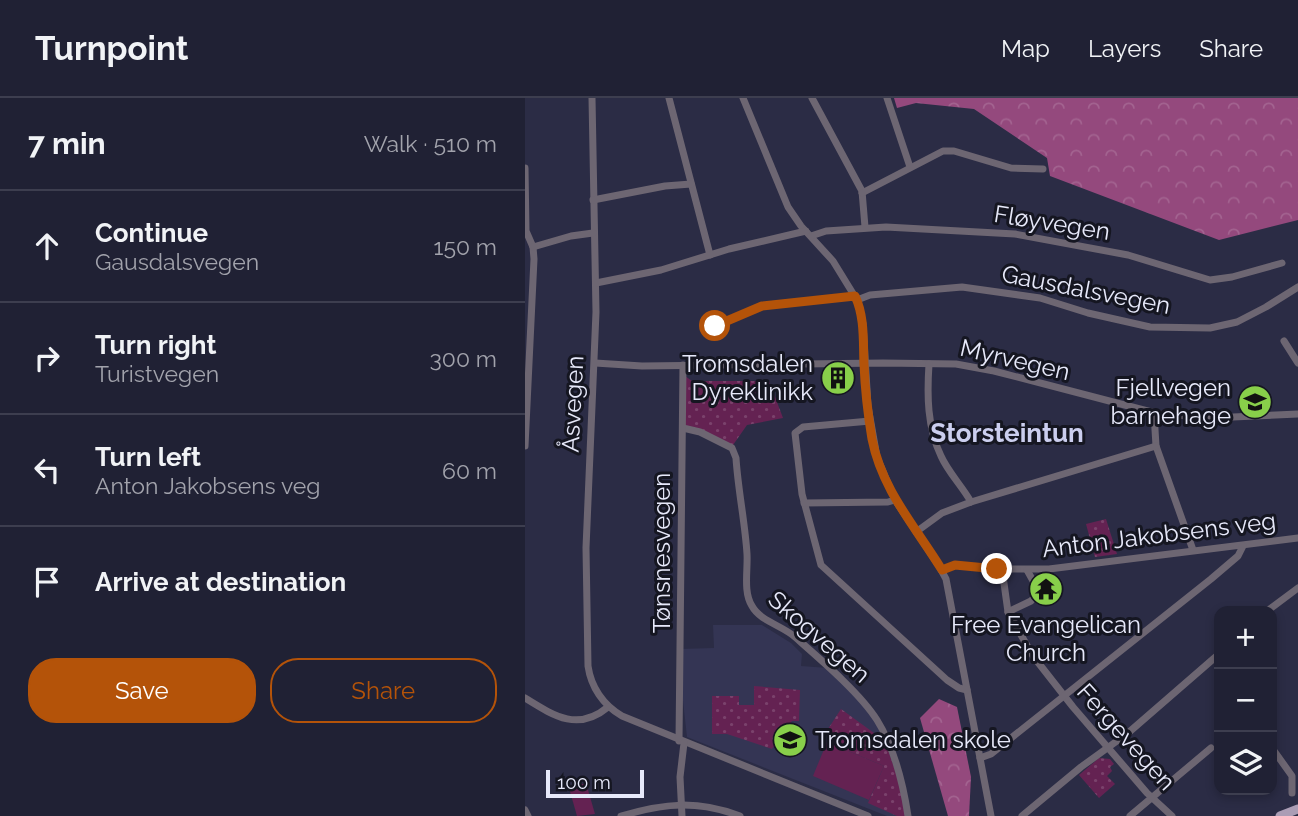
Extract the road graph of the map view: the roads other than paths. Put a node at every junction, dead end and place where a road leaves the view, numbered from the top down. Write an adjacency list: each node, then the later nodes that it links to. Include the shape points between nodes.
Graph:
1 (592, 98): 11 (street, Åsvegen)
2 (669, 98): 9 (street)
3 (743, 98): 14 (street, via 785,200)
4 (812, 98): 10 (street)
5 (887, 98): 6 (street)
6 (910, 167): 8 (street, via 948,150 1011,169); 10 (street)
7 (525, 168): 15 (street, via 526,230)
8 (1043, 169)
9 (691, 184): 11 (street); 16 (street)
10 (862, 193): 12 (street)
11 (593, 200): 13 (street, Åsvegen)
12 (866, 227): 14 (street, Fløyvegen); 17 (street, Fløyvegen, via 1015,234 1128,255 1210,279)
13 (593, 233): 15 (street); 18 (street, Åsvegen)
14 (808, 234): 16 (street, Fløyvegen); 20 (street, via 833,261)
15 (533, 247): 27 (street)
16 (710, 255): 18 (street, Fløyvegen)
17 (1282, 263)
18 (596, 283): 23 (street, Åsvegen)
19 (1298, 287): 20 (street, Gausdalsvegen, via 1237,322 1210,328 1150,327 1040,298 962,287)
20 (856, 298): 21 (street, Gausdalsvegen, via 762,306 721,324); 24 (street, via 863,324)
21 (703, 325)
22 (1284, 341): 25 (street)
23 (595, 363): 28 (street, Myrvegen); 52 (street, Åsvegen, via 587,498 588,666)
24 (864, 363): 26 (street, Myrvegen); 28 (street, Myrvegen); 31 (street)
25 (1298, 363)
26 (929, 364): 29 (street, Myrvegen, via 994,371); 36 (street, via 928,408 937,445)
27 (527, 365): 33 (street)
28 (683, 365): 32 (street, Tønsnesvegen)
29 (1154, 413): 30 (street, Myrvegen); 34 (street)
30 (1298, 414)
31 (870, 421): 35 (street, via 877,457); 37 (street, via 796,430)
32 (683, 428): 53 (street, Tønsnesvegen); 67 (street, Skogvegen, via 732,447 752,606 795,637 874,715 899,770)
33 (525, 446)
34 (1156, 446): 36 (street); 41 (street)
35 (895, 500): 37 (street); 38 (street)
36 (971, 502): 38 (street, via 942,513)
37 (804, 503): 49 (street, via 823,567 947,680)
38 (916, 532): 43 (street)
39 (1298, 538): 40 (street, Anton Jakobsens veg)
40 (1243, 546): 41 (street, Anton Jakobsens veg); 50 (street, via 1237,558)
41 (1193, 550): 44 (street, Anton Jakobsens veg)
42 (1002, 569): 43 (street, Anton Jakobsens veg, via 955,565); 44 (street, Anton Jakobsens veg); 47 (street, Fergevegen)
43 (942, 570): 49 (street)
44 (1027, 570): 47 (street, via 1038,594)
45 (1298, 588): 46 (street)
46 (1274, 606)
47 (1008, 612): 50 (street, Fergevegen, via 1033,656)
48 (1214, 658): 54 (street)
49 (967, 690): 57 (street)
50 (1064, 696): 54 (street, Fergevegen); 57 (street)
51 (525, 698): 52 (street, via 571,720 587,719)
52 (608, 707): 53 (street)
53 (681, 742): 60 (street, Tønsnesvegen); 66 (street)
54 (1108, 747): 59 (street, Fergevegen); 69 (street)
55 (1211, 748): 59 (street)
56 (1277, 755): 58 (street, via 1292,776)
57 (980, 758): 68 (street)
58 (1292, 793)
59 (1152, 798): 70 (street); 71 (street, Fergevegen)
60 (682, 805): 63 (street); 64 (street, Tønsnesvegen); 65 (street, via 702,805)
61 (525, 810): 62 (street)
62 (528, 816)
63 (621, 816)
64 (682, 816)
65 (740, 816)
66 (868, 816)
67 (908, 816)
68 (991, 816)
69 (1022, 816)
70 (1130, 816)
71 (1172, 816)

